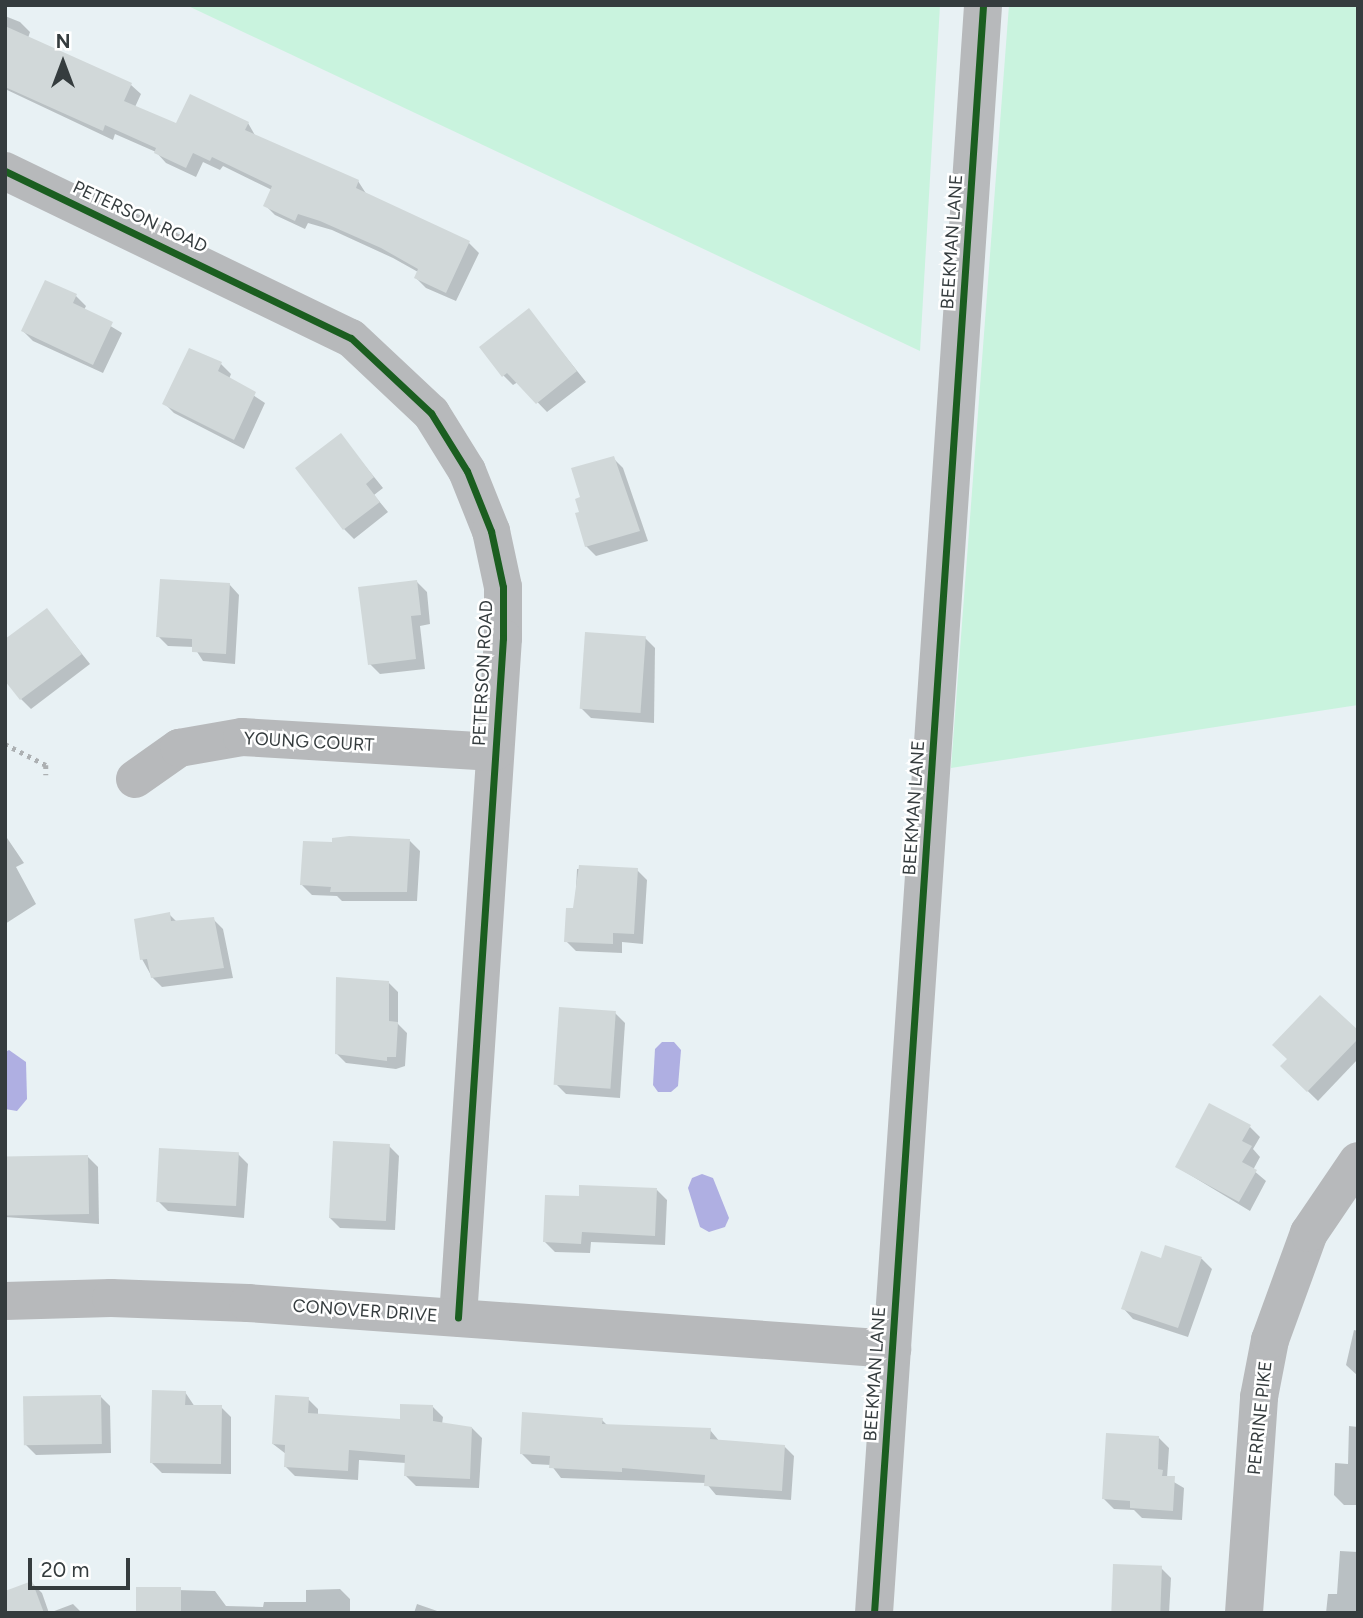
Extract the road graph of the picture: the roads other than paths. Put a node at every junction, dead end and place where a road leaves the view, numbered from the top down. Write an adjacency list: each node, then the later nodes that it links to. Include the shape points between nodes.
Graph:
1 (984, 5): 8 (street, BEEKMAN LANE)
2 (5, 171): 3 (street, PETERSON ROAD, via 351,338 431,413 467,471 491,531 500,576 502,638)
3 (495, 752): 4 (street, YOUNG COURT, via 242,737 179,748); 7 (street, PETERSON ROAD)
4 (135, 779)
5 (1358, 1161): 10 (street, PERRINE PIKE, via 1309,1233 1270,1340 1259,1397)
6 (5, 1301): 7 (street, CONOVER DRIVE, via 111,1298 248,1303)
7 (458, 1318): 8 (street, CONOVER DRIVE)
8 (892, 1349): 9 (street, BEEKMAN LANE)
9 (874, 1613)
10 (1244, 1613)

